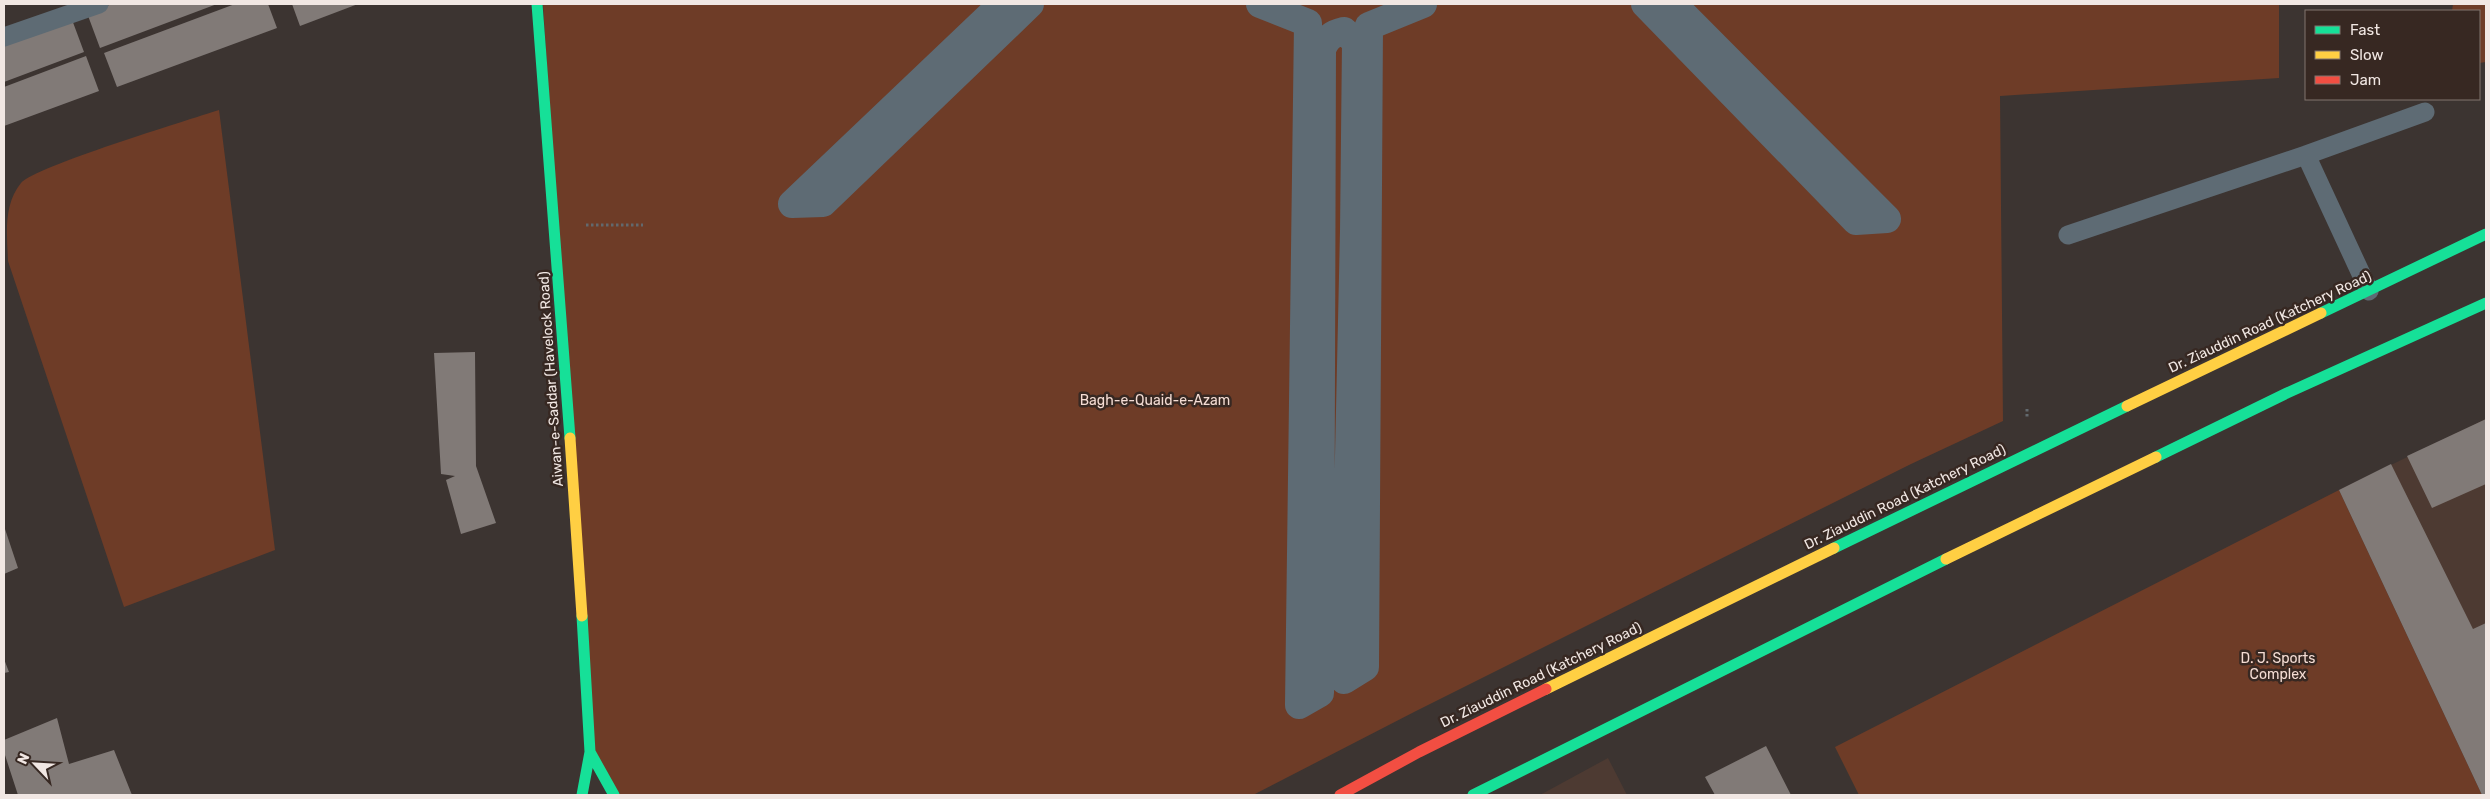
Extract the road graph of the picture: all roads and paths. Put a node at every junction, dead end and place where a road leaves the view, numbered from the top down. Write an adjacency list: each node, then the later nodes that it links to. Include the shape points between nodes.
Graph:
1 (99, 4): 9 (lane)
2 (537, 4): 12 (main road, Aiwan-e-Saddar (Havelock Road))
3 (1002, 4): 4 (street, via 792,204 823,203)
4 (1030, 4)
5 (1260, 4): 6 (street, via 1308,23 1299,705 1320,693 1322,49 1327,38 1344,31 1356,42 1344,680 1365,667 1369,26)
6 (1423, 4)
7 (1645, 4): 8 (street, via 1856,221 1886,220)
8 (1673, 4)
9 (4, 37)
10 (2425, 112): 11 (lane)
11 (2306, 156): 15 (lane); 16 (lane)
12 (555, 225): 13 (path); 18 (main road, Aiwan-e-Saddar (Havelock Road))
13 (643, 225)
14 (2486, 234): 16 (main road, Dr. Ziauddin Road (Katchery Road))
15 (2068, 235)
16 (2369, 292): 21 (main road, Dr. Ziauddin Road (Katchery Road), via 1909,510 1418,752)
17 (2486, 303): 22 (main road, via 2278,397 1804,628)
18 (590, 752): 19 (main road, Aiwan-e-Saddar (Havelock Road)); 20 (main road, Aiwan-e-Saddar (Havelock Road))
19 (582, 795)
20 (614, 795)
21 (1340, 795)
22 (1473, 795)

